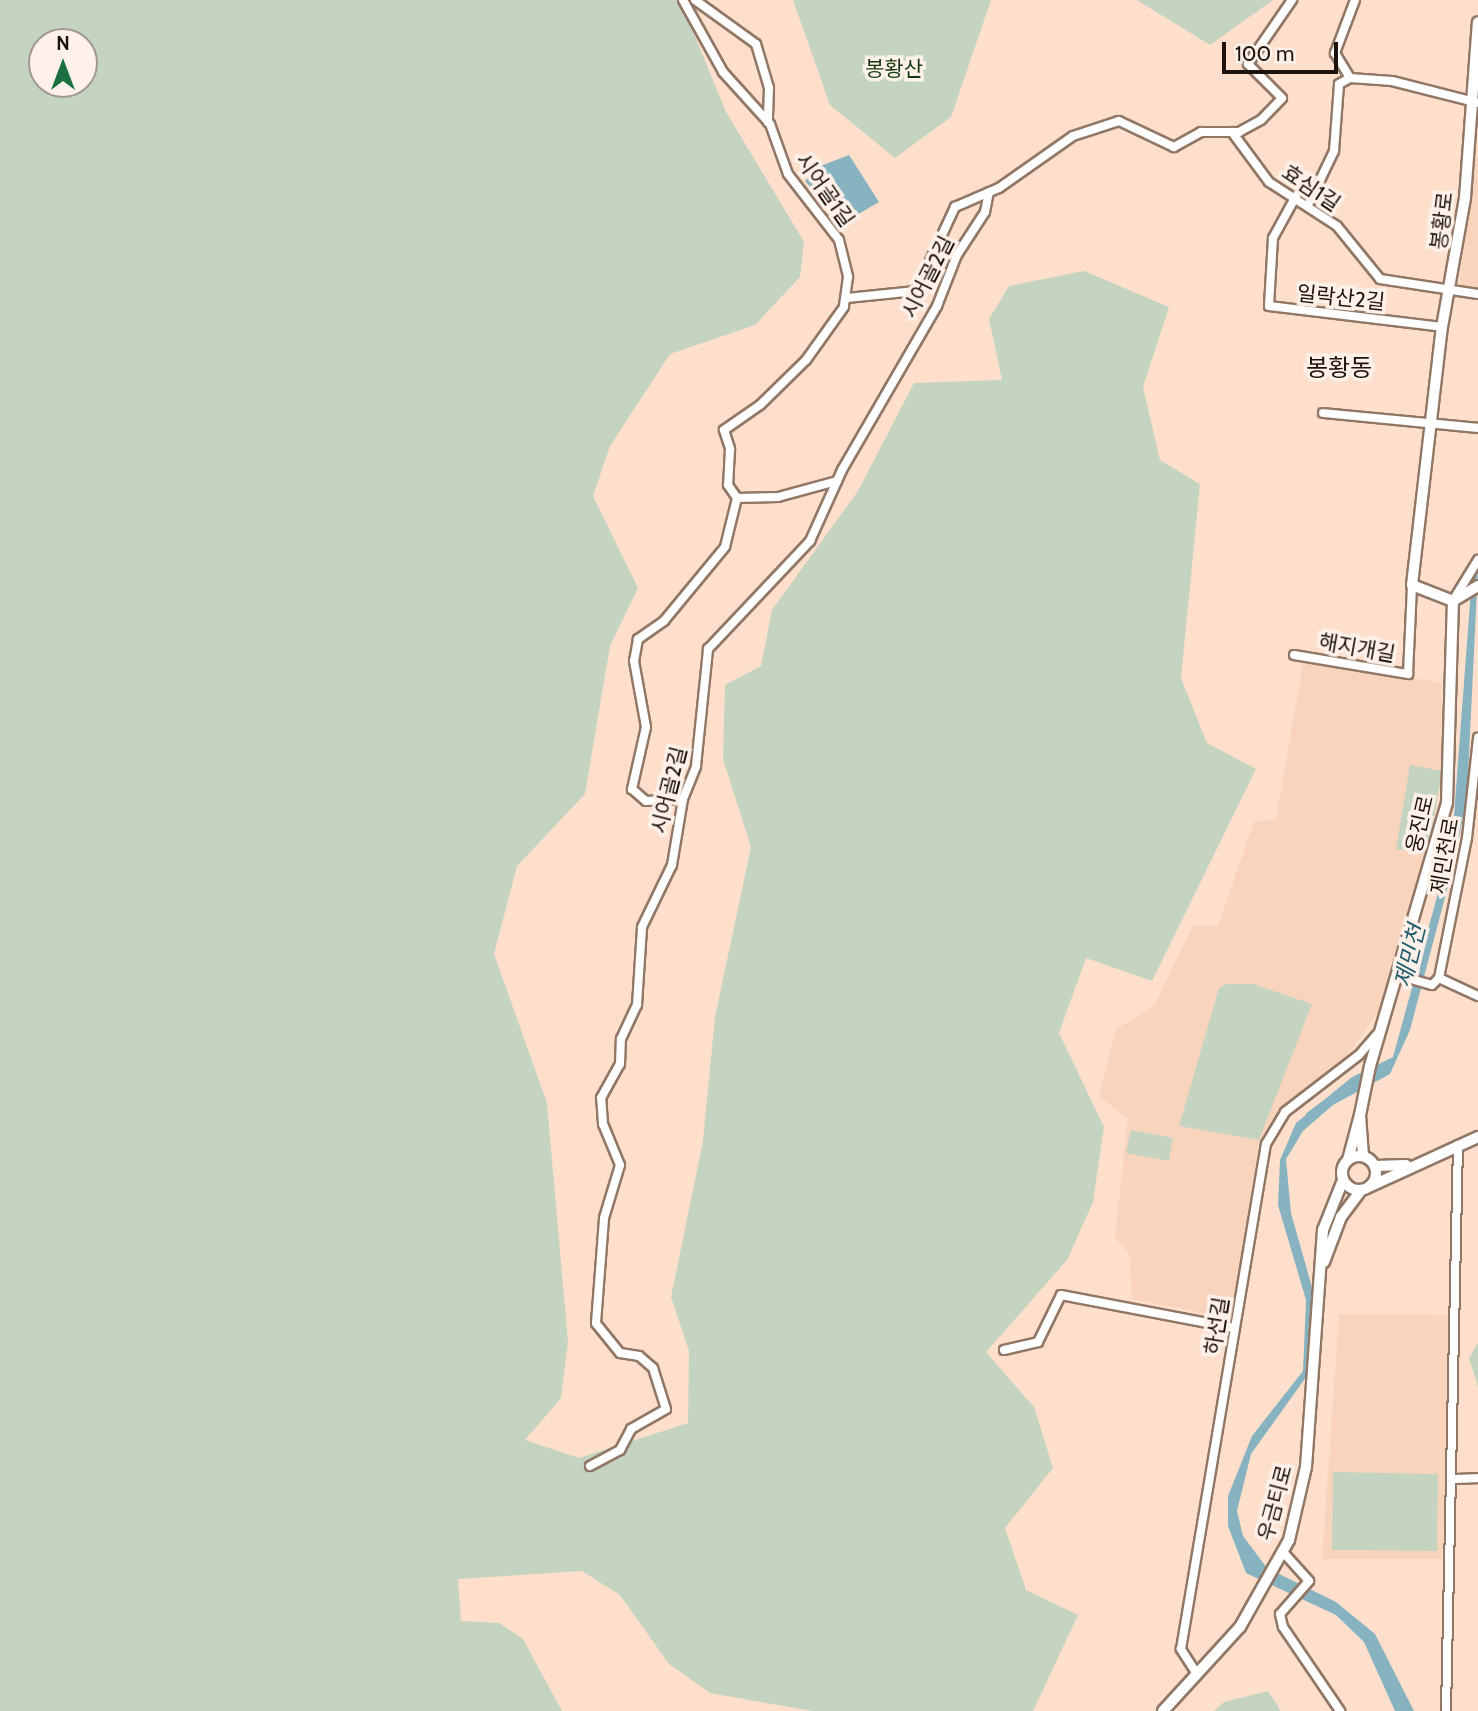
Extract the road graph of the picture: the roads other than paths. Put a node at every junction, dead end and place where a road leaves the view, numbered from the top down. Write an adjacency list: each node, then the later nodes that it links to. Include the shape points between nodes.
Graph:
1 (682, 0): 8 (street, 시어골1길, via 723,72)
2 (695, 0): 8 (street, via 756,44 769,88)
3 (1292, 0): 9 (street, via 1248,64 1273,82 1282,100 1261,120)
4 (1355, 0): 6 (street, via 1336,48)
5 (1478, 22): 7 (main road, 봉황로)
6 (1350, 78): 7 (street, via 1392,81); 12 (street, via 1339,84 1334,151)
7 (1473, 103): 13 (main road, 봉황로)
8 (768, 122): 15 (street, 시어골1길, via 788,174 839,240 848,264)
9 (1233, 132): 10 (street, 시어골2길, via 1201,132 1174,147 1129,123 1108,124 1073,136); 11 (street, 효심1길, via 1269,182)
10 (989, 192): 15 (street, 시어골2길, via 955,207 916,291); 20 (street, 시어골2길, via 985,212 957,255 914,351)
11 (1296, 196): 12 (street, 효심1길); 16 (street, 일락산2길, via 1273,238 1269,306)
12 (1309, 203): 13 (street, 효심1길, via 1380,279)
13 (1452, 290): 14 (street, 효심1길); 16 (main road, 봉황로)
14 (1478, 294)
15 (847, 298): 21 (street, via 806,360 760,405 723,430 730,449 728,485)
16 (1442, 327): 18 (main road, 봉황로)
17 (1324, 413): 18 (street)
18 (1431, 423): 19 (street); 23 (main road, 봉황로)
19 (1478, 428)
20 (837, 481): 21 (street, via 778,497); 28 (street, 시어골2길, via 810,541 708,649 697,759)
21 (737, 498): 28 (street, via 722,555 659,626 642,633 635,649 646,727 632,789 646,801)
22 (1478, 560): 25 (street)
23 (1412, 585): 25 (main road); 26 (street, 해지개길, via 1408,674)
24 (1473, 589): 25 (main road)
25 (1453, 601): 29 (main road, 웅진로, via 1447,802)
26 (1294, 655)
27 (1478, 738): 30 (street, 제민천로, via 1467,838)
28 (683, 799): 47 (street, 시어골2길, via 672,865 642,927 637,1004 621,1039 620,1064 601,1097 603,1124 620,1165 595,1284 598,1329 620,1353 646,1359 666,1409 631,1429 620,1450)
29 (1397, 975): 30 (street); 32 (main road, 웅진로)
30 (1436, 982): 31 (street)
31 (1478, 996)
32 (1382, 1027): 33 (main road, 웅진로); 37 (street, 하선길, via 1359,1055 1285,1112)
33 (1360, 1115): 38 (main road); 39 (main road)
34 (1478, 1137): 35 (main road, 우금티로)
35 (1458, 1145): 40 (main road, 우금티로); 49 (street)
36 (1255, 1146): 37 (street)
37 (1265, 1149): 45 (street, 하선길)
38 (1363, 1156): 39 (main road); 41 (main road)
39 (1348, 1160): 42 (main road, 우금티로)
40 (1406, 1165): 41 (main road, 우금티로); 43 (main road, 우금티로)
41 (1375, 1166): 43 (main road)
42 (1343, 1180): 43 (main road); 44 (main road, 우금티로, via 1323,1230)
43 (1366, 1188): 44 (main road, 우금티로, via 1341,1217)
44 (1322, 1265): 50 (main road, 우금티로, via 1306,1467)
45 (1234, 1328): 46 (street, via 1061,1295 1038,1342); 51 (street, 하선길, via 1181,1649)
46 (1004, 1350)
47 (590, 1466)
48 (1478, 1478): 49 (street)
49 (1454, 1479): 54 (street)
50 (1283, 1552): 51 (main road, 우금티로, via 1264,1592); 53 (street, via 1309,1581 1280,1614 1283,1626)
51 (1197, 1674): 52 (main road, 우금티로)
52 (1163, 1711)
53 (1340, 1711)
54 (1446, 1711)

